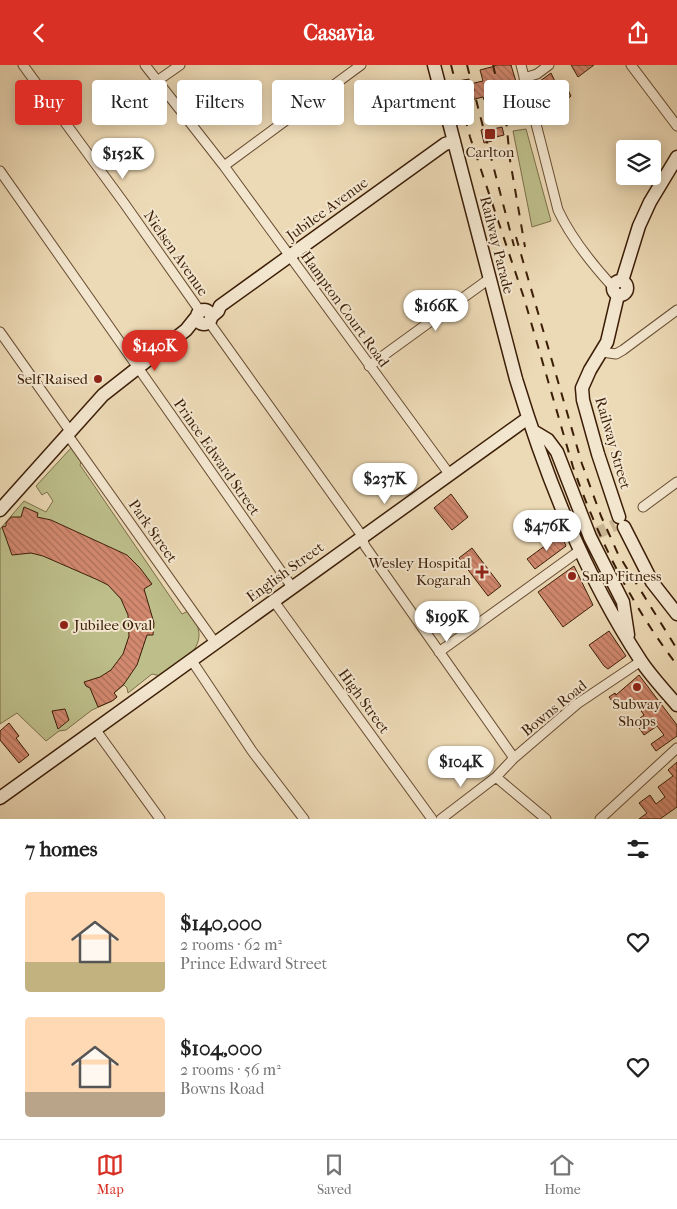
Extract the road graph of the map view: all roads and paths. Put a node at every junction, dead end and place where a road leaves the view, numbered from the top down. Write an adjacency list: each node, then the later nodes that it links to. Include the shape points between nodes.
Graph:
1 (23, 65): 22 (street, Nielsen Avenue)
2 (145, 65): 10 (street, Hampton Court Road)
3 (180, 65): 11 (street)
4 (361, 65): 16 (street)
5 (434, 65): 14 (main road, Railway Parade)
6 (520, 65): 9 (street)
7 (549, 65): 9 (street)
8 (631, 65): 13 (street)
9 (524, 78): 20 (street, via 558,210 591,261)
10 (156, 80)
11 (158, 80)
12 (167, 94): 16 (street, Hampton Court Road)
13 (677, 126)
14 (454, 141): 18 (main road, Jubilee Avenue); 19 (main road, Railway Parade)
15 (677, 157): 20 (main road, Railway Street, via 639,226)
16 (224, 166): 18 (street, Hampton Court Road)
17 (0, 171): 26 (street, Prince Edward Street)
18 (289, 256): 22 (main road, Jubilee Avenue); 25 (street, Hampton Court Road)
19 (489, 279): 25 (street); 27 (main road, Railway Parade)
20 (618, 288): 24 (main road, Railway Street, via 613,323)
21 (677, 310): 24 (street, via 623,350 616,353)
22 (204, 317): 26 (main road); 34 (street, Nielsen Avenue)
23 (0, 332): 29 (street, Park Street)
24 (602, 351): 40 (main road, Railway Street, via 585,380 582,400 619,524 652,582)
25 (369, 366): 30 (street, Hampton Court Road)
26 (138, 368): 29 (main road, via 103,395); 36 (street, Prince Edward Street)
27 (528, 419): 28 (main road, Railway Parade); 30 (main road, English Street)
28 (534, 431): 35 (main road, Railway Parade); 37 (main road, Railway Parade, via 548,440 557,452)
29 (69, 433): 33 (main road); 42 (street, Park Street)
30 (450, 475): 34 (main road, English Street)
31 (677, 482): 32 (street)
32 (643, 507)
33 (0, 510)
34 (362, 538): 36 (main road, English Street); 43 (street, Nielsen Avenue)
35 (579, 551): 39 (main road, Railway Parade); 43 (street)
36 (292, 587): 38 (main road, English Street)
37 (620, 596): 39 (main road, via 620,608); 41 (main road, Railway Parade)
38 (274, 600): 42 (main road, English Street); 54 (street, High Street)
39 (612, 613): 41 (main road, Railway Parade)
40 (677, 614)
41 (629, 641): 45 (main road, Railway Parade)
42 (216, 644): 44 (main road, English Street)
43 (439, 652): 49 (street, Nielsen Avenue)
44 (192, 661): 47 (main road, English Street); 53 (street, via 252,751)
45 (641, 661): 46 (main road, Railway Parade); 49 (street, Bowns Road, via 578,704)
46 (677, 705)
47 (95, 729): 51 (main road, English Street); 52 (street)
48 (677, 748): 57 (street)
49 (514, 758): 50 (street, Bowns Road)
50 (496, 777): 55 (street, Bowns Road); 56 (street)
51 (0, 798)
52 (160, 819)
53 (304, 819)
54 (432, 819)
55 (441, 819)
56 (546, 819)
57 (600, 819)

